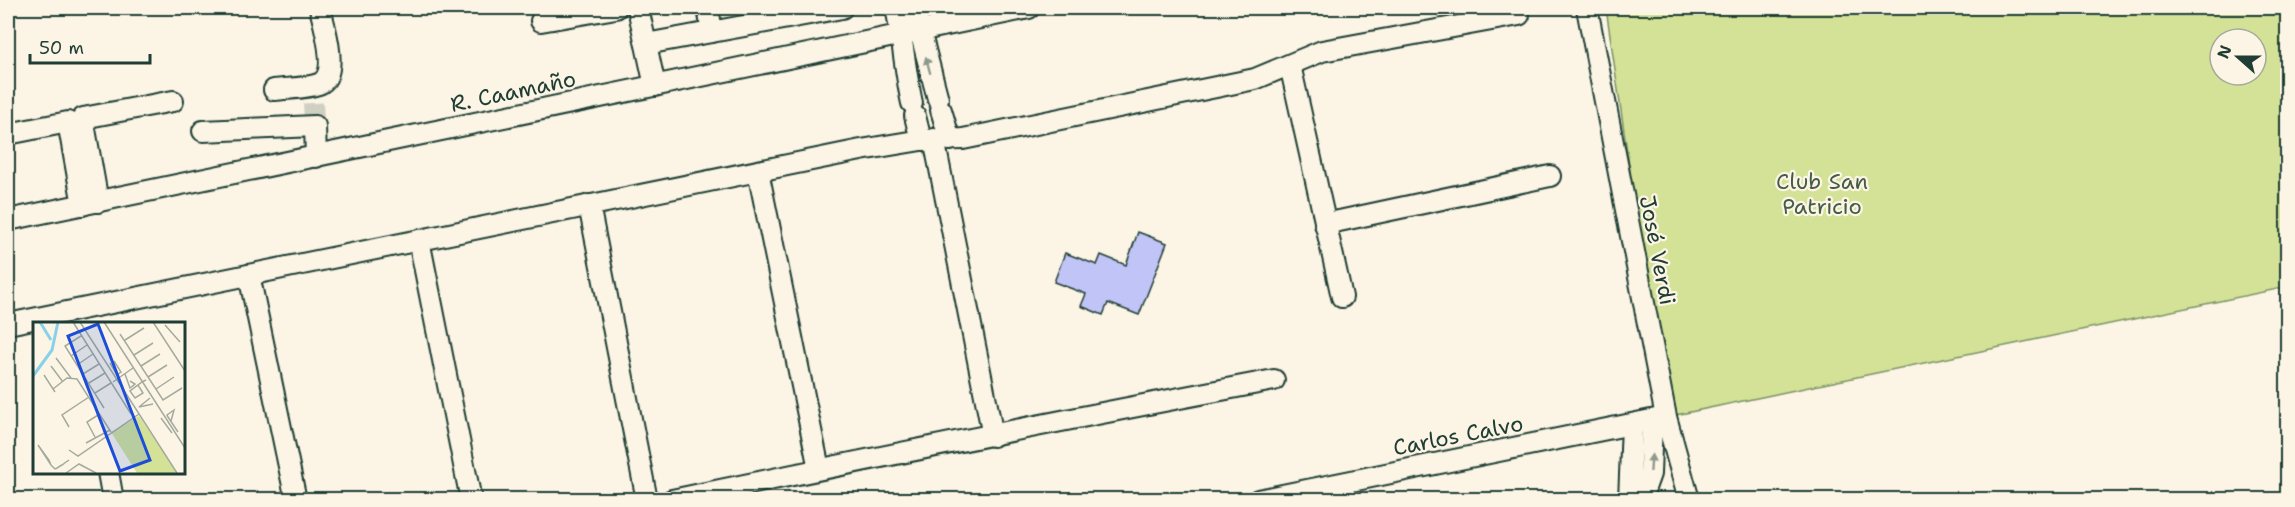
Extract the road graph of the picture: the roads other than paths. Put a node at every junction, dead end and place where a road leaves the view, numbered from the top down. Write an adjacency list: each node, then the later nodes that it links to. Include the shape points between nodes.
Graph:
1 (320, 8): 20 (street, via 330,69 320,83)
2 (616, 8): 12 (street)
3 (638, 8): 15 (street)
4 (708, 8): 13 (street)
5 (842, 8): 10 (street)
6 (896, 8): 14 (street)
7 (914, 8): 14 (street)
8 (1029, 8): 14 (street, R. Caamaño)
9 (1587, 8): 38 (street, José Verdi)
10 (783, 13): 13 (street)
11 (1519, 15): 16 (street, via 1322,51)
12 (541, 21)
13 (712, 32): 15 (street)
14 (910, 33): 17 (street, R. Caamaño); 24 (street, one-way to 14, via 939,105); 24 (street, via 906,76 914,110)
15 (646, 44): 17 (street)
16 (1290, 65): 24 (street, via 1255,79); 31 (street)
17 (655, 86): 25 (street, R. Caamaño)
18 (274, 90): 20 (street)
19 (173, 101): 21 (street)
20 (313, 109): 22 (street); 25 (street)
21 (75, 120): 23 (street); 28 (street)
22 (203, 131)
23 (8, 134)
24 (935, 140): 26 (street); 40 (street)
25 (316, 157): 28 (street, R. Caamaño)
26 (758, 171): 29 (street); 41 (street)
27 (1550, 176): 31 (street)
28 (91, 203): 30 (street, R. Caamaño)
29 (589, 205): 32 (street); 46 (street)
30 (8, 220)
31 (1326, 224): 34 (street)
32 (419, 240): 33 (street); 45 (street)
33 (249, 275): 35 (street); 44 (street)
34 (1342, 297)
35 (75, 317): 36 (street)
36 (8, 324)
37 (1274, 380): 40 (street)
38 (1659, 419): 39 (street, Carlos Calvo); 49 (street, one-way to 38, via 1646,488); 50 (street, José Verdi)
39 (1632, 425): 48 (street, Carlos Calvo); 49 (street)
40 (993, 436): 41 (street)
41 (819, 469): 47 (street)
42 (108, 474): 43 (street)
43 (113, 500)
44 (296, 500)
45 (471, 500)
46 (647, 500)
47 (672, 500)
48 (1258, 500)
49 (1630, 500)
50 (1689, 500)

